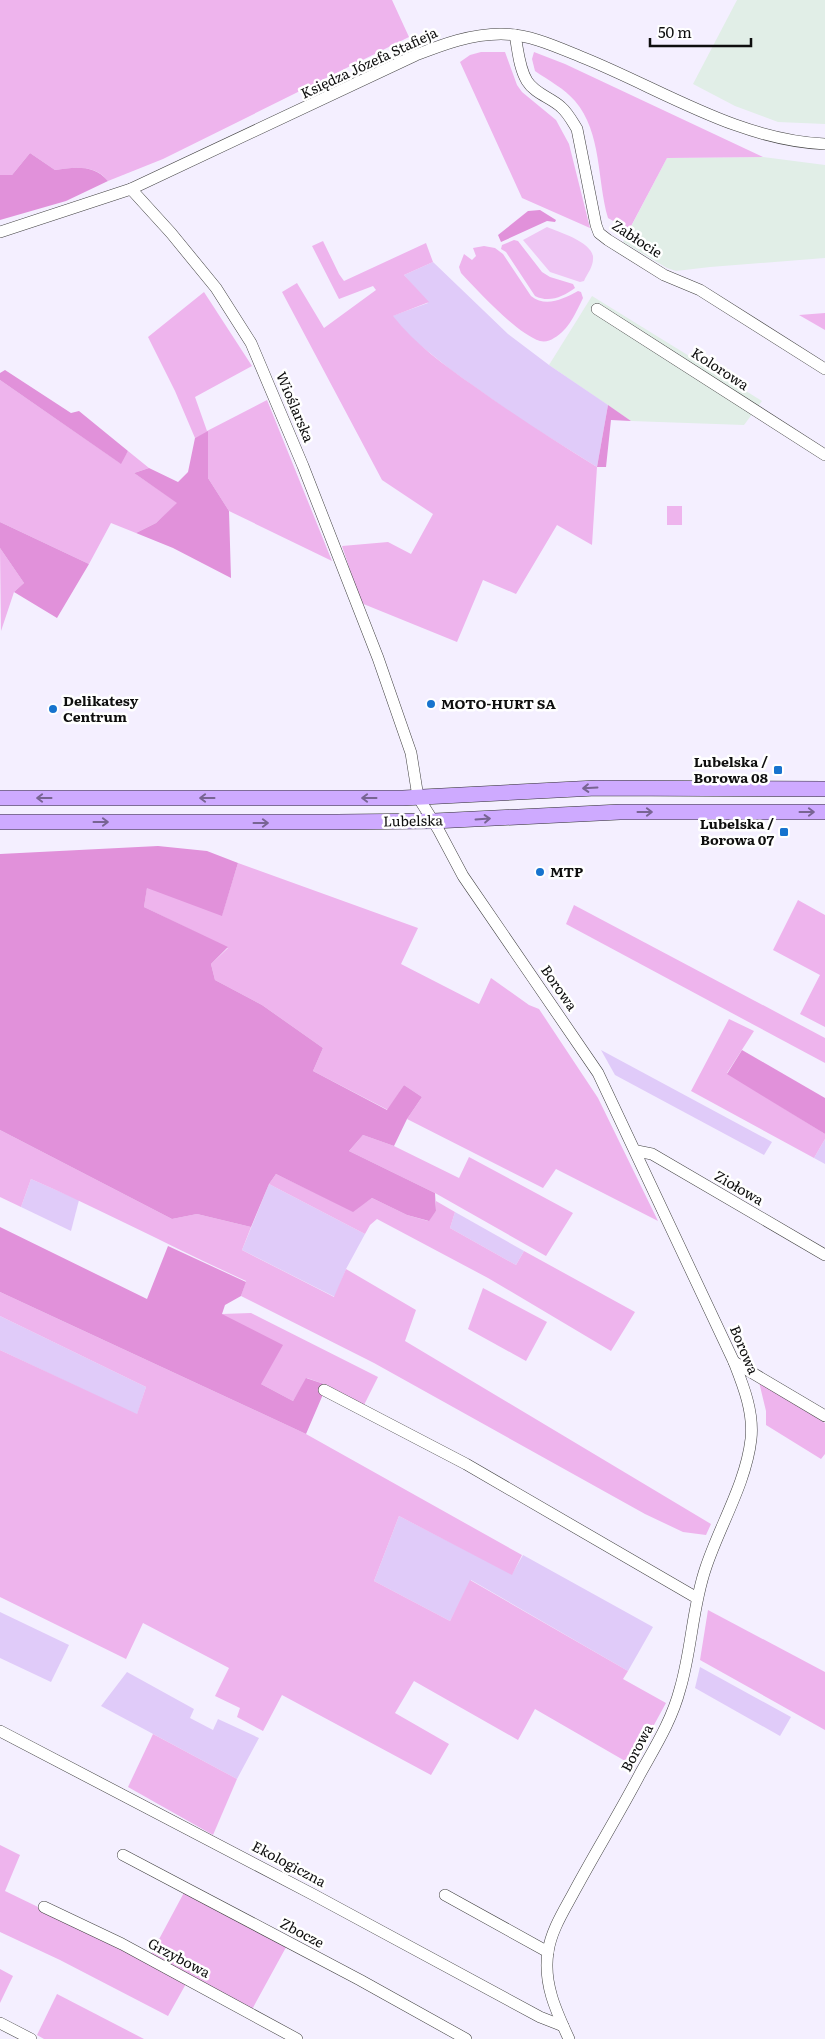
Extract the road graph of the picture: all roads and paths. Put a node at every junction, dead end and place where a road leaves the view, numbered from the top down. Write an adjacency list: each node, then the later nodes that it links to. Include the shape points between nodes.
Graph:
1 (515, 35): 2 (street, Księdza Józefa Stafieja, via 548,43 608,67 739,127 792,141); 3 (street, Księdza Józefa Stafieja, via 462,38 439,46); 6 (street, Zabłocie, via 528,82 537,92 561,106 576,130 599,233 664,275 700,290)
2 (825, 144)
3 (131, 189): 4 (street); 9 (street, Wioślarska, via 216,288 251,343 378,658 411,753)
4 (0, 232)
5 (597, 309): 7 (street, Kolorowa)
6 (825, 369)
7 (825, 455)
8 (825, 788): 9 (main road, Lubelska, one-way to 9, via 596,788)
9 (418, 797): 10 (main road, Lubelska, one-way to 10); 12 (street, Borowa)
10 (0, 798)
11 (825, 812): 12 (main road, Lubelska, one-way to 11, via 620,812)
12 (434, 821): 13 (main road, Lubelska, one-way to 12); 14 (street, Borowa, via 463,876 598,1073)
13 (0, 822)
14 (637, 1151): 15 (street, Ziołowa, via 652,1154); 16 (street, Borowa)
15 (825, 1255)
16 (734, 1362): 18 (street); 19 (street, Borowa, via 748,1405 752,1437 744,1470 705,1568)
17 (324, 1390): 19 (street, via 466,1464)
18 (825, 1416)
19 (697, 1598): 24 (street, Borowa, via 688,1657 674,1711 567,1904)
20 (0, 1731): 26 (street, Ekologiczna)
21 (123, 1855): 29 (street, Zbocze)
22 (445, 1895): 24 (street)
23 (44, 1907): 28 (street, Grzybowa)
24 (548, 1952): 26 (street, Borowa, via 548,1987)
25 (0, 2024): 27 (street)
26 (563, 2026): 30 (street, Borowa)
27 (31, 2039)
28 (298, 2039)
29 (466, 2039)
30 (568, 2039)

